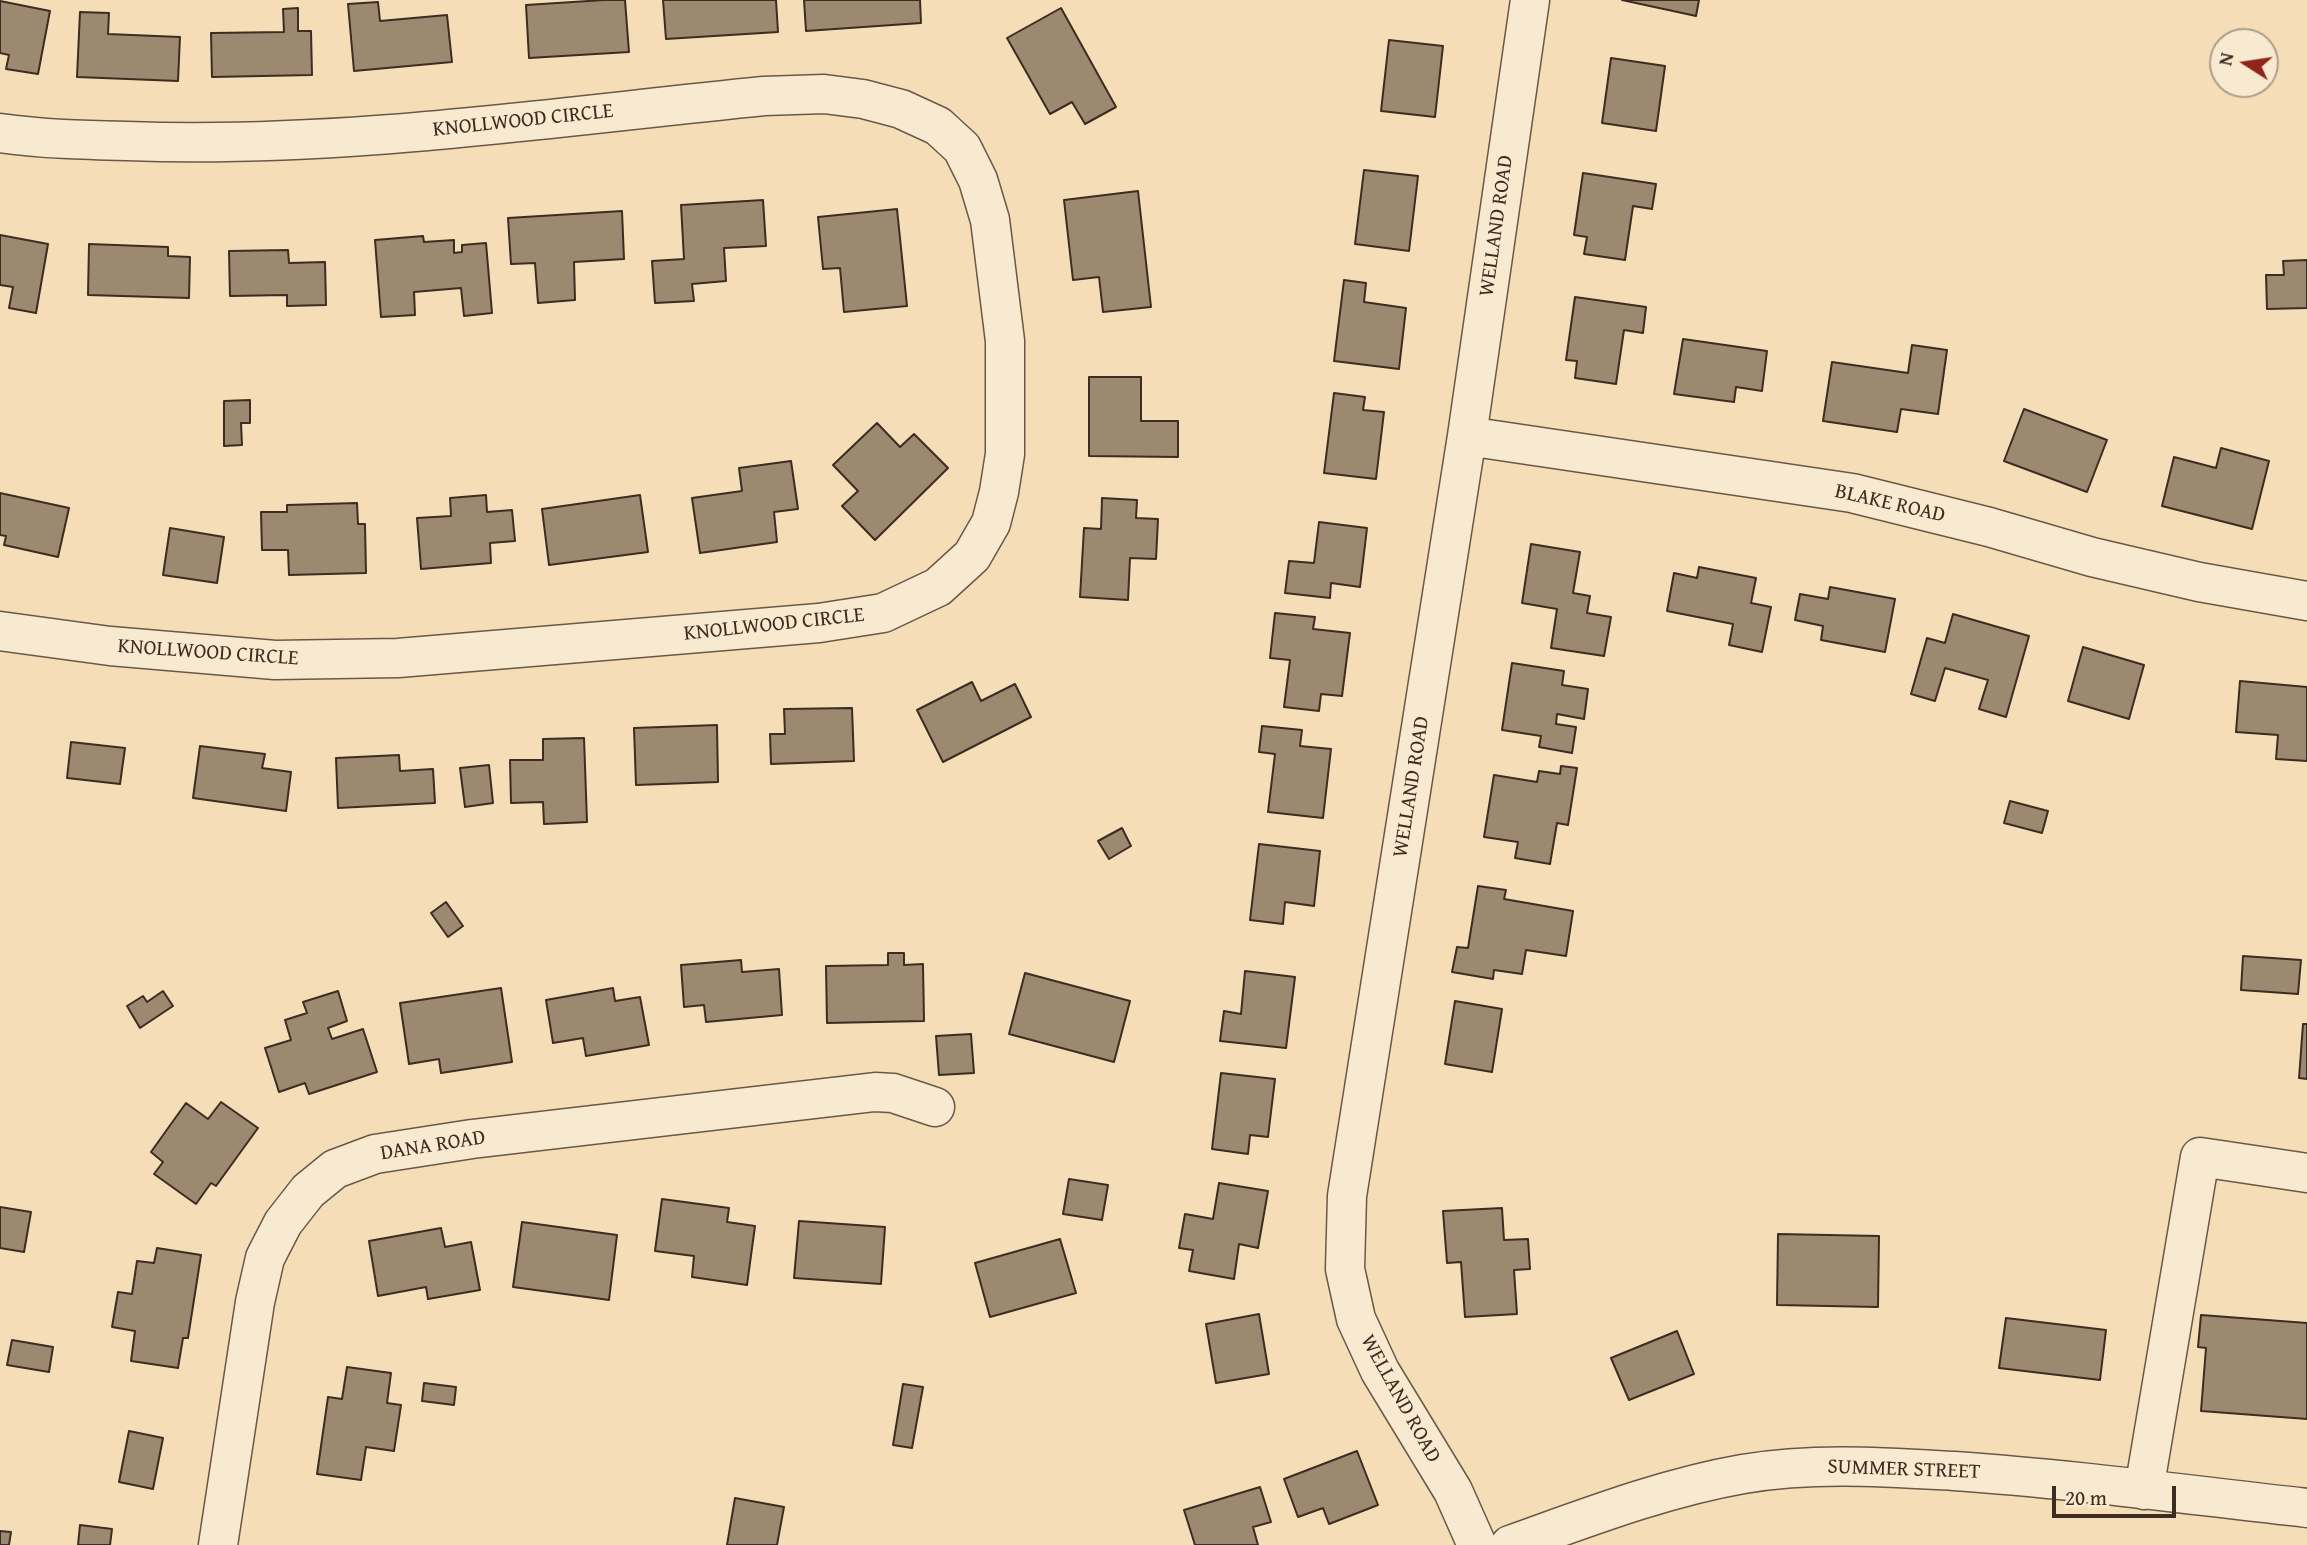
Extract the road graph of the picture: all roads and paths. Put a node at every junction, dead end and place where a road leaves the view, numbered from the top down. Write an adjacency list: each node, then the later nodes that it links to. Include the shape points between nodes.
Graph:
1 (1530, 0): 3 (street, WELLAND ROAD)
2 (0, 134): 5 (street, KNOLLWOOD CIRCLE, via 204,144 350,139 764,96 824,94 901,109 938,126 962,148 990,219 1005,341 1005,454 991,523 972,556 937,587 883,613 819,623 398,658 204,656)
3 (1467, 436): 4 (street, BLAKE ROAD, via 1852,493 2092,557); 11 (street, WELLAND ROAD, via 1347,1196 1345,1269 1356,1319 1380,1371 1453,1491)
4 (2307, 601)
5 (0, 631)
6 (935, 1107): 10 (street, DANA ROAD, via 875,1092 472,1139 375,1154 335,1169 283,1223 265,1258)
7 (2307, 1173): 8 (street, via 2200,1157)
8 (2144, 1490): 9 (street, SUMMER STREET); 12 (street, SUMMER STREET, via 1971,1472 1815,1467 1744,1474 1681,1488)
9 (2307, 1508)
10 (218, 1545)
11 (1477, 1545)
12 (1510, 1545)

